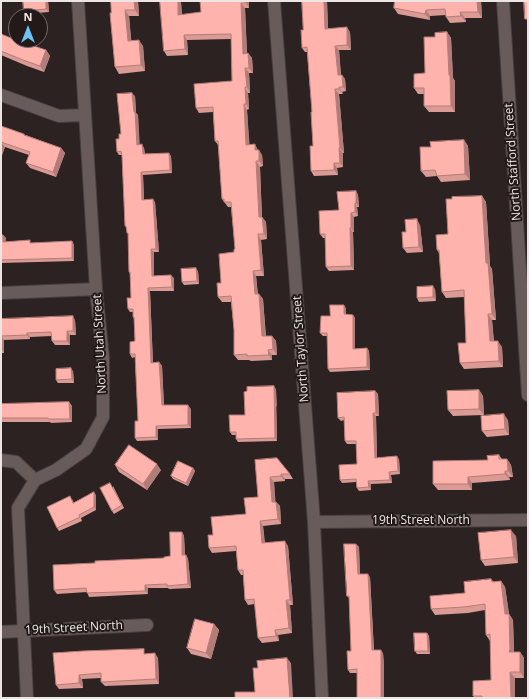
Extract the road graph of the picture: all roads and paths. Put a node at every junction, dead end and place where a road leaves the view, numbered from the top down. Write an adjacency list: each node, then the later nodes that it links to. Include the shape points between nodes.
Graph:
1 (78, 1): 5 (street, North Utah Street)
2 (274, 1): 12 (street, North Taylor Street)
3 (503, 1): 8 (street, North Stafford Street)
4 (1, 95): 5 (street, via 59,116)
5 (85, 116): 6 (street, North Utah Street)
6 (96, 289): 7 (street); 10 (street, North Utah Street, via 103,358 103,417 86,449 56,470)
7 (1, 293)
8 (528, 395)
9 (1, 460): 10 (street, via 16,462)
10 (35, 480): 14 (street, via 18,508)
11 (528, 520): 12 (street, 19th Street North)
12 (314, 522): 17 (street, North Taylor Street)
13 (148, 625): 14 (street, 19th Street North)
14 (23, 631): 15 (street, 19th Street North); 16 (street)
15 (1, 632)
16 (27, 698)
17 (322, 698)

